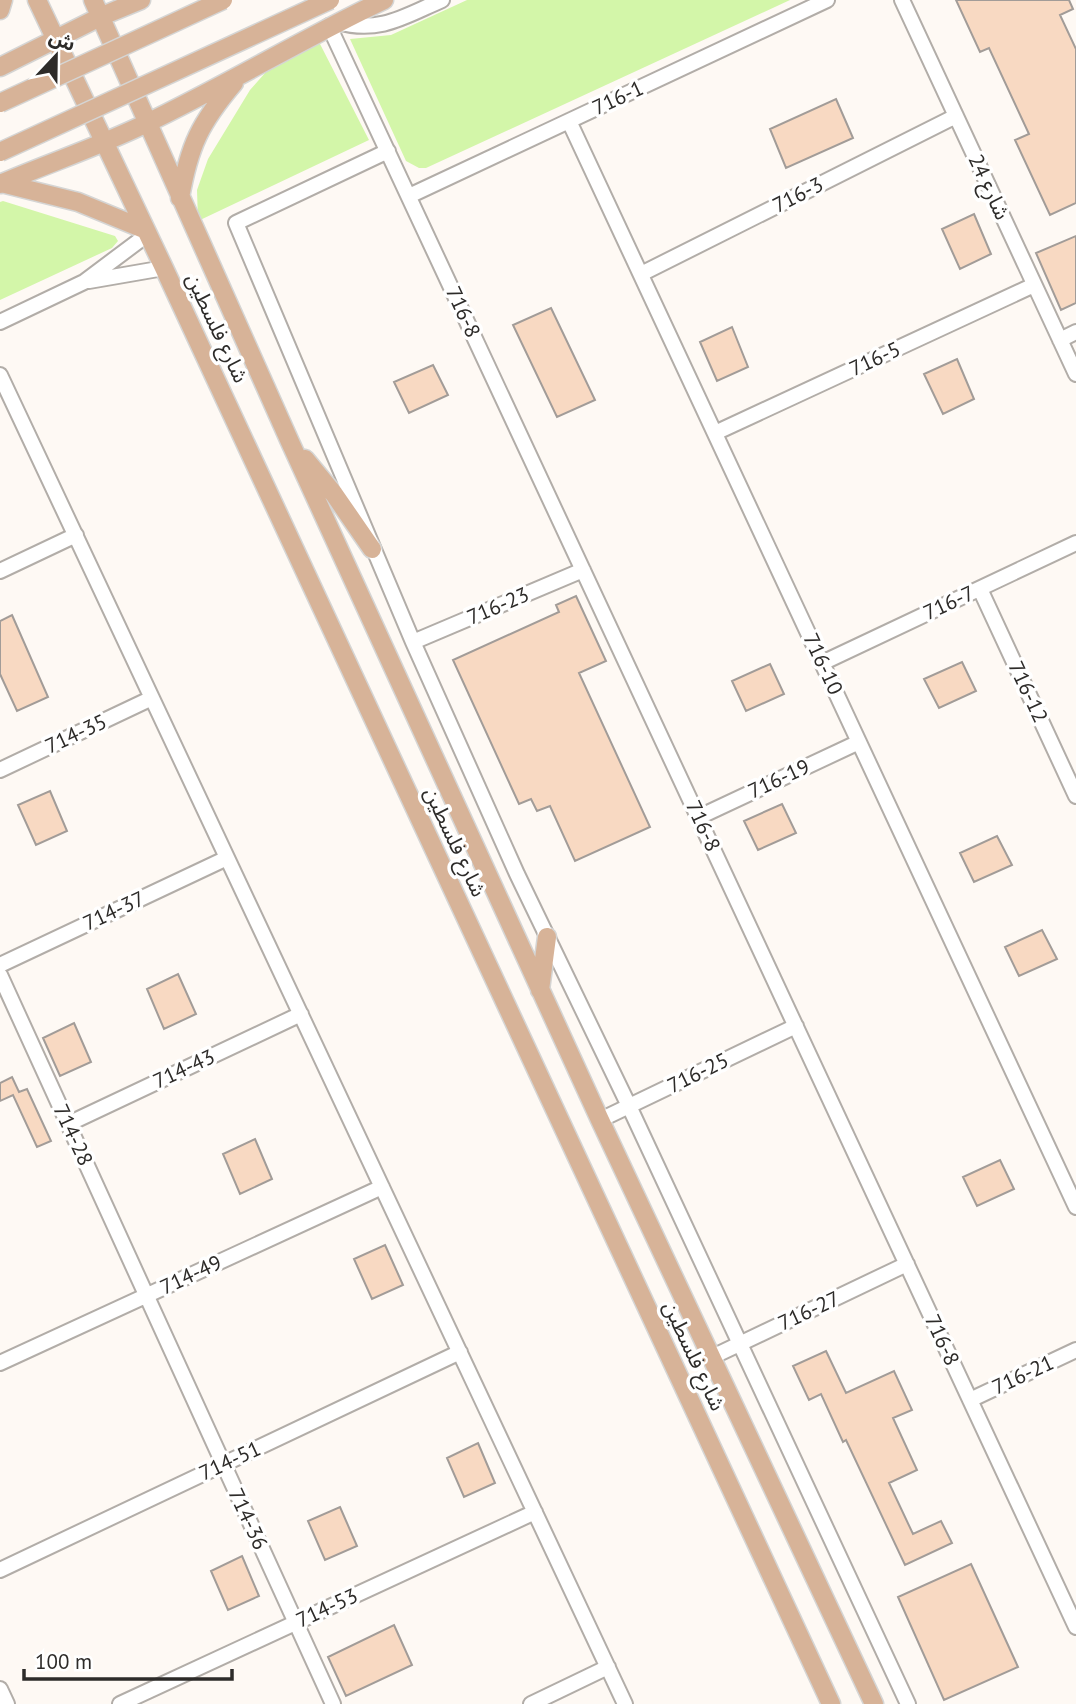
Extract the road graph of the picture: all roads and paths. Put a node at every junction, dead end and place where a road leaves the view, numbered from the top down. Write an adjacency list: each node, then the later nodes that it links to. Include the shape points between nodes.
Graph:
1 (3, 0): 11 (main road)
2 (37, 0): 14 (main road, شارع فلسطين)
3 (93, 0): 12 (main road, شارع فلسطين)
4 (141, 0): 12 (main road)
5 (223, 0): 17 (main road, bridge)
6 (330, 0): 23 (main road, bridge)
7 (384, 0): 13 (main road)
8 (442, 0): 13 (street, via 386,25)
9 (827, 0): 19 (street, 716-1)
10 (902, 0): 18 (street, شارع 24)
11 (0, 10)
12 (102, 16): 14 (main road); 20 (main road, شارع فلسطين)
13 (334, 24): 16 (main road); 22 (street, 716-8)
14 (55, 39): 15 (main road); 21 (main road, شارع فلسطين)
15 (0, 67)
16 (239, 76): 20 (main road); 26 (main road, via 212,109 191,146)
17 (0, 103)
18 (956, 116): 29 (street, 716-3); 31 (street, شارع 24)
19 (569, 121): 25 (street, 716-1); 29 (street, 716-10)
20 (147, 123): 21 (main road); 26 (main road, شارع فلسطين)
21 (104, 142): 24 (main road); 27 (main road, شارع فلسطين)
22 (388, 151): 25 (street, 716-8); 41 (street, via 236,223)
23 (0, 152)
24 (0, 184): 27 (main road, via 78,202)
25 (409, 196): 42 (street, 716-8)
26 (180, 198): 38 (main road, شارع فلسطين)
27 (147, 232): 28 (main road, شارع فلسطين); 30 (street)
28 (164, 268): 30 (street); 79 (main road, شارع فلسطين)
29 (641, 275): 37 (street, 716-10)
30 (84, 282): 32 (street)
31 (1034, 285): 34 (street, شارع 24); 37 (street, 716-5)
32 (0, 322)
33 (1076, 332): 34 (street)
34 (1060, 340): 35 (street, شارع 24)
35 (1076, 374)
36 (0, 375): 39 (street)
37 (715, 433): 46 (street, 716-10)
38 (290, 442): 41 (main road); 56 (main road, شارع فلسطين)
39 (76, 536): 43 (street); 47 (street)
40 (1076, 543): 44 (street, 716-7)
41 (372, 548): 45 (street)
42 (583, 569): 45 (street, 716-23); 51 (street, 716-8)
43 (0, 571)
44 (980, 589): 46 (street, 716-7); 50 (street, 716-12)
45 (413, 642): 53 (street)
46 (822, 663): 48 (street, 716-10)
47 (152, 698): 49 (street, 714-35); 52 (street)
48 (859, 742): 51 (street, 716-19); 63 (street, 716-10)
49 (0, 769)
50 (1076, 796)
51 (699, 817): 58 (street, 716-8)
52 (227, 858): 54 (street, 714-37); 57 (street)
53 (547, 937): 56 (main road); 59 (street)
54 (0, 965)
55 (0, 975): 61 (street, 714-28)
56 (540, 990): 60 (main road, شارع فلسطين)
57 (301, 1014): 61 (street, 714-43); 62 (street)
58 (796, 1026): 59 (street, 716-25); 64 (street, 716-8)
59 (629, 1106): 60 (street, 716-25); 66 (street)
60 (600, 1120): 69 (main road, شارع فلسطين)
61 (68, 1124): 65 (street, 714-28)
62 (382, 1187): 65 (street, 714-49); 68 (street)
63 (1076, 1207)
64 (907, 1264): 66 (street, 716-27); 71 (street, 716-8)
65 (146, 1296): 70 (street, 714-49); 72 (street, 714-36)
66 (739, 1345): 69 (street, 716-27); 86 (street)
67 (1076, 1350): 71 (street, 716-21)
68 (460, 1352): 72 (street, 714-51); 73 (street)
69 (710, 1358): 85 (main road, شارع فلسطين)
70 (1, 1360)
71 (970, 1400): 76 (street, 716-8)
72 (223, 1464): 74 (street, 714-51); 75 (street, 714-36)
73 (535, 1512): 75 (street, 714-53); 77 (street)
74 (0, 1570)
75 (296, 1622): 81 (street, 714-53); 82 (street, 714-36)
76 (1076, 1626)
77 (608, 1667): 83 (street); 84 (street)
78 (0, 1689): 80 (street)
79 (828, 1699)
80 (7, 1704)
81 (120, 1704)
82 (333, 1704)
83 (531, 1704)
84 (625, 1704)
85 (874, 1704)
86 (908, 1704)

